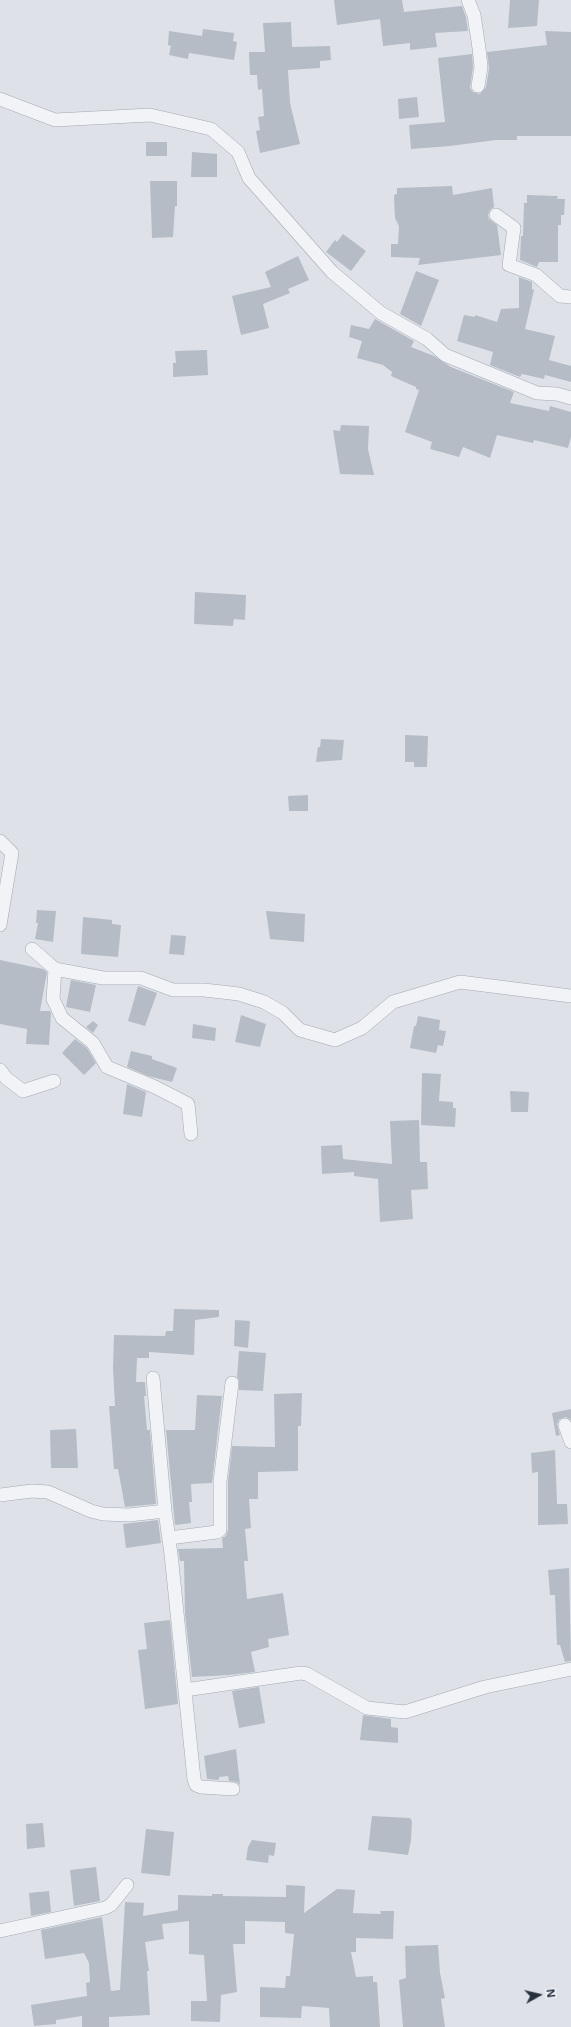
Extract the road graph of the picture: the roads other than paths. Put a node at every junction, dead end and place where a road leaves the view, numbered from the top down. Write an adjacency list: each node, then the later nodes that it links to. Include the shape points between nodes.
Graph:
1 (468, 0): 2 (street, via 474,15 479,48 481,67)
2 (478, 86)
3 (0, 99): 6 (street, via 55,120 150,115 210,129 238,152 249,178 332,272 381,314 427,339 445,355 537,393)
4 (496, 215): 5 (street, via 514,228 509,264 536,275 560,296)
5 (571, 298)
6 (571, 398)
7 (0, 841): 8 (street, via 12,853)
8 (0, 925)
9 (32, 949): 10 (street)
10 (54, 969): 11 (street, via 103,978 141,978 173,990 239,994 264,1002 283,1013 300,1030 335,1040 362,1028 394,1002 460,982); 14 (street, via 53,999 62,1018 93,1043 108,1067 188,1104)
11 (571, 996)
12 (0, 1070): 13 (street, via 23,1091)
13 (54, 1081)
14 (191, 1134)
15 (153, 1378): 20 (street)
16 (232, 1383): 21 (street, via 220,1482 220,1530)
17 (565, 1424): 18 (street)
18 (571, 1442)
19 (0, 1495): 20 (street, via 48,1492 91,1511 114,1515)
20 (165, 1511): 21 (street)
21 (169, 1538): 23 (street)
22 (571, 1669): 23 (street, via 485,1687 405,1712 367,1708 301,1673)
23 (185, 1690): 24 (street, via 196,1785)
24 (233, 1789)
25 (127, 1885): 26 (street, via 111,1905 105,1908)
26 (0, 1931)

